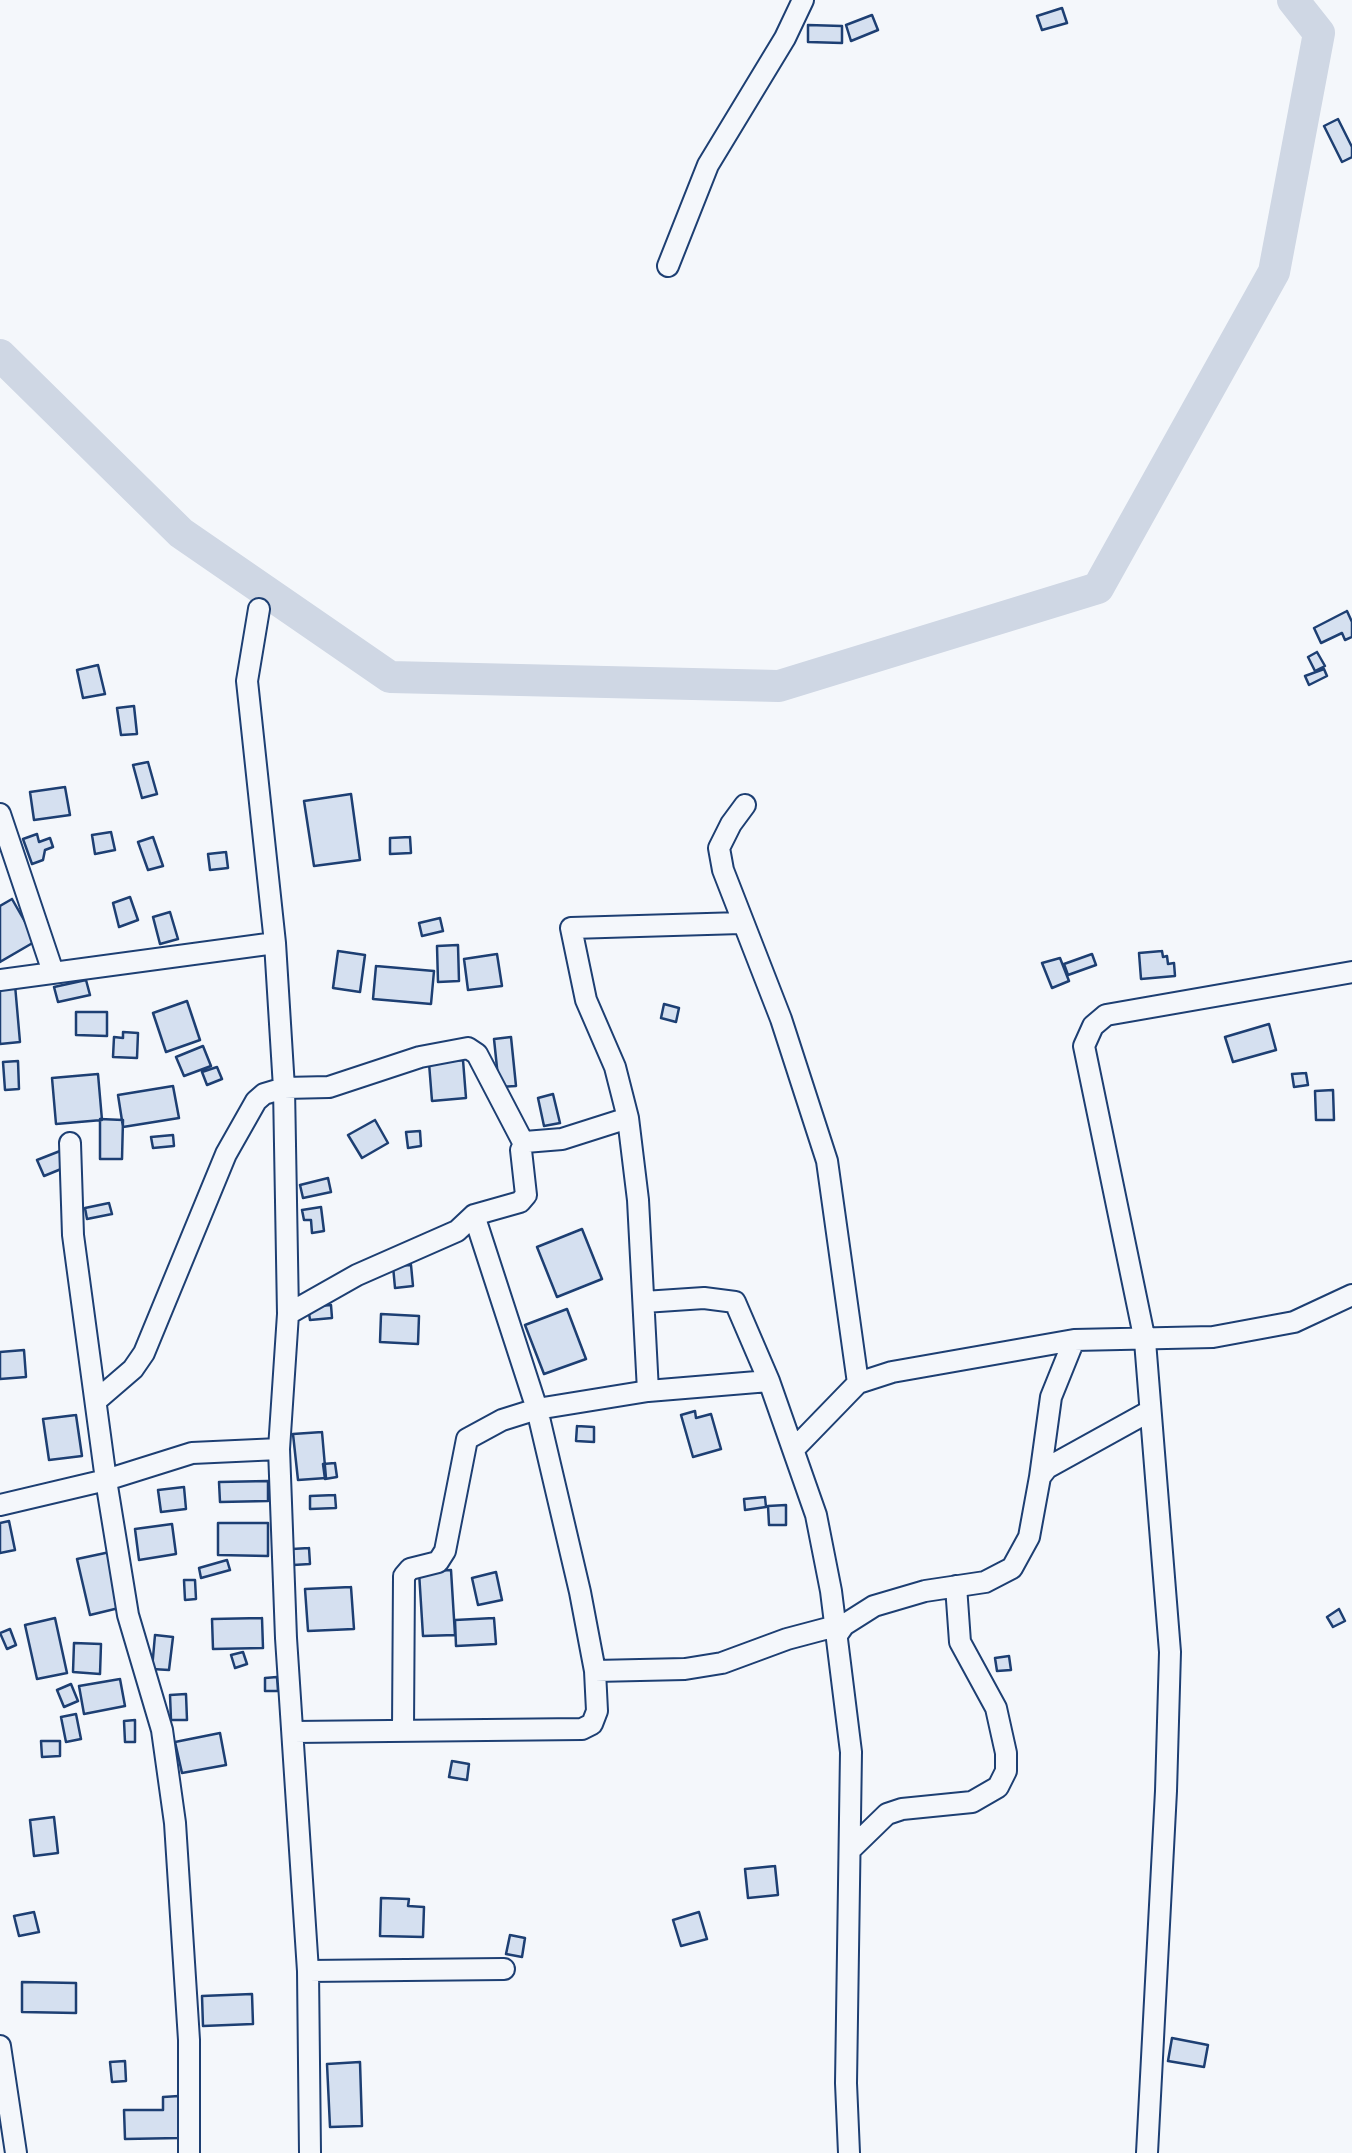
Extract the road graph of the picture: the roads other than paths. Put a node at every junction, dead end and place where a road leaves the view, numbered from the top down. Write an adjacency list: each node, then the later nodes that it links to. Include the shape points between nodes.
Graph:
1 (803, 0): 2 (street, via 708,165)
2 (668, 266)
3 (259, 609): 7 (street, via 247,681)
4 (745, 805): 6 (street, via 720,848)
5 (0, 814): 8 (street)
6 (742, 922): 12 (street, via 571,928 586,1000 615,1066); 22 (street, via 827,1161)
7 (275, 943): 8 (street); 11 (street)
8 (53, 972): 10 (street)
9 (1352, 972): 20 (street, via 1106,1016 1092,1026 1084,1046)
10 (0, 980)
11 (284, 1088): 14 (street, via 328,1087 468,1048 478,1054); 18 (street); 24 (street, via 256,1101 226,1154 144,1353)
12 (628, 1118): 14 (street); 17 (street)
13 (70, 1144): 24 (street, via 74,1235)
14 (524, 1144): 15 (street, via 524,1199)
15 (474, 1214): 18 (street, via 457,1231); 25 (street)
16 (1352, 1295): 20 (street, via 1294,1322 1213,1338)
17 (644, 1302): 21 (street, via 735,1302); 23 (street)
18 (288, 1314): 27 (street)
19 (1074, 1340): 20 (street); 22 (street, via 940,1361); 29 (street, via 1052,1397)
20 (1145, 1341): 26 (street)
21 (769, 1381): 23 (street); 28 (street)
22 (858, 1383): 28 (street)
23 (648, 1392): 25 (street)
24 (97, 1400): 30 (street)
25 (537, 1409): 34 (street); 35 (street, via 464,1441 445,1551 438,1562 410,1568 404,1576)
26 (1150, 1410): 29 (street, via 1068,1454); 45 (street, via 1170,1652)
27 (278, 1449): 30 (street, via 192,1452); 36 (street)
28 (794, 1449): 33 (street, via 816,1515)
29 (1040, 1477): 32 (street, via 1029,1536 1012,1568 985,1582)
30 (106, 1480): 31 (street); 42 (street, via 128,1615 162,1730 175,1822 190,2040)
31 (0, 1505)
32 (956, 1586): 33 (street, via 874,1606); 37 (street, via 960,1642 996,1708 1006,1771 998,1787 972,1802 887,1814)
33 (836, 1631): 34 (street, via 685,1669); 37 (street, via 851,1752)
34 (594, 1670): 35 (street, via 597,1711 582,1729)
35 (403, 1729): 36 (street)
36 (294, 1732): 39 (street)
37 (851, 1849): 44 (street)
38 (504, 1969): 39 (street)
39 (308, 1972): 43 (street)
40 (0, 2046): 41 (street)
41 (16, 2153)
42 (189, 2153)
43 (310, 2153)
44 (849, 2153)
45 (1147, 2153)

